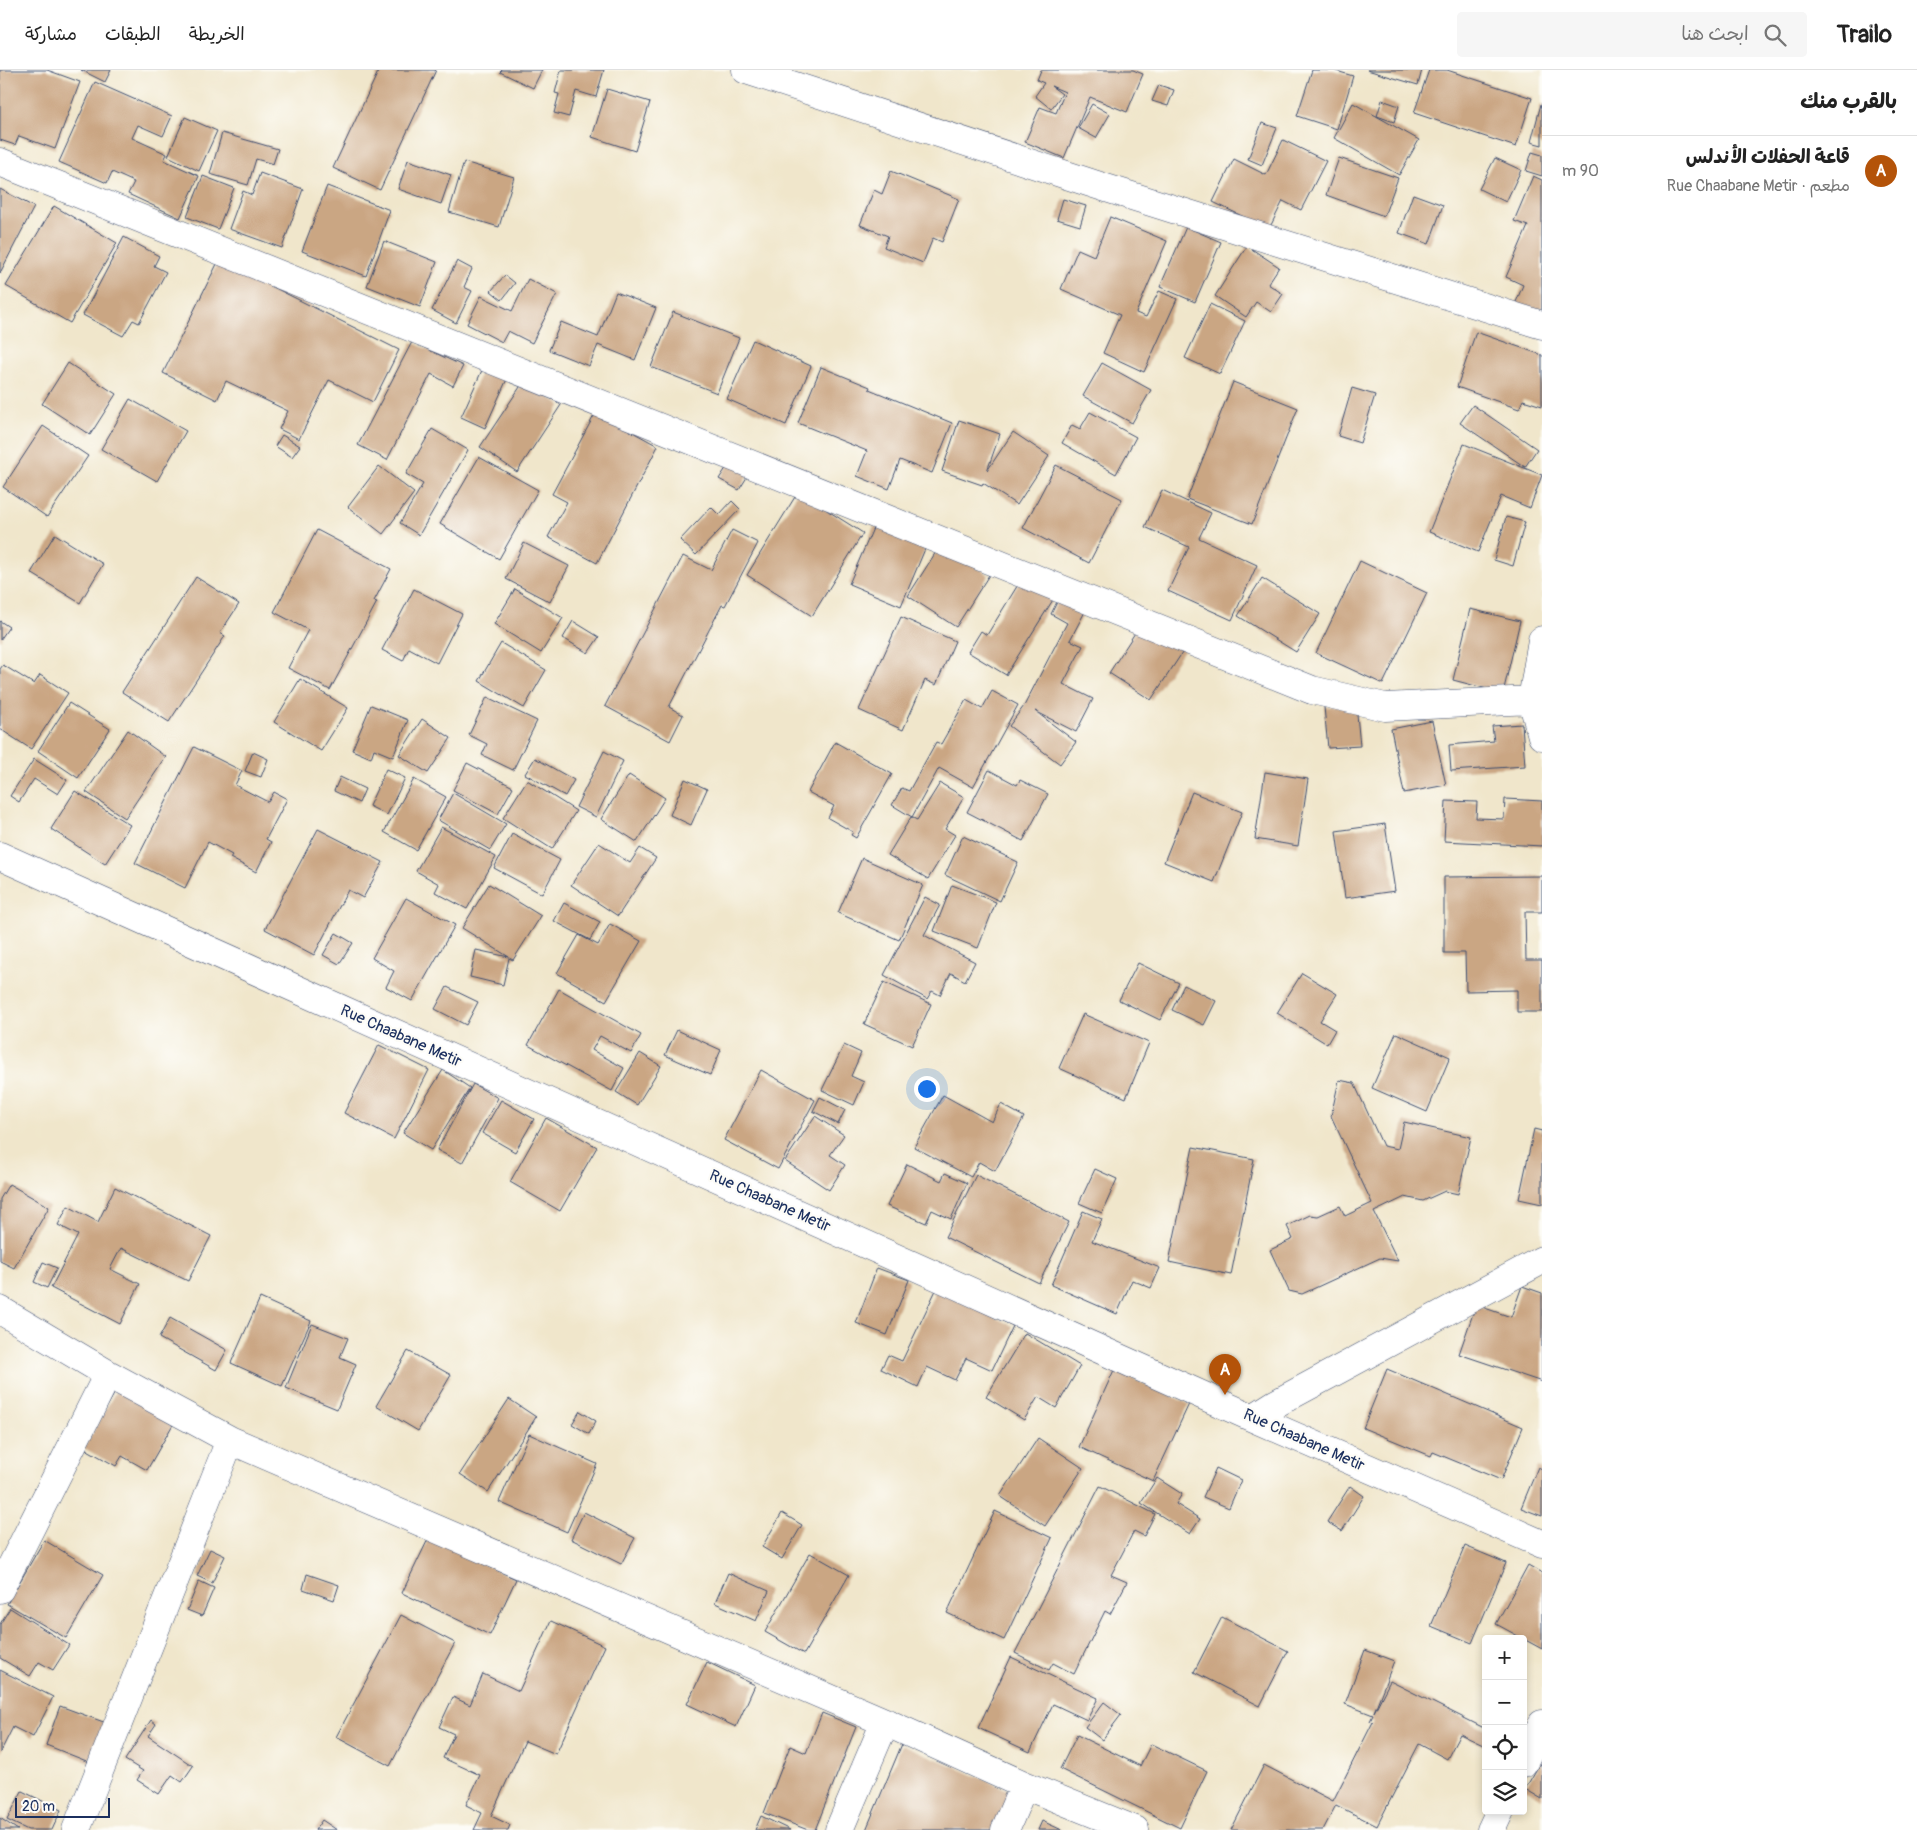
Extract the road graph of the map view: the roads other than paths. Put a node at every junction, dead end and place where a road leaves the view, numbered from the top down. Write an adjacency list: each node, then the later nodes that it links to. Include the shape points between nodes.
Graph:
1 (746, 70): 3 (street, via 1103,187)
2 (0, 162): 5 (street, via 1312,690 1385,707)
3 (1542, 325)
4 (1542, 640): 5 (street)
5 (1532, 700): 6 (street)
6 (1542, 736)
7 (0, 856): 11 (street, Rue Chaabane Metir)
8 (1542, 1260): 11 (street)
9 (0, 1310): 10 (street)
10 (108, 1374): 12 (street); 14 (street)
11 (1253, 1418): 13 (street, Rue Chaabane Metir)
12 (230, 1440): 15 (street); 20 (street)
13 (1542, 1544)
14 (0, 1589)
15 (884, 1722): 18 (street); 21 (street)
16 (1542, 1724): 17 (street)
17 (1527, 1755)
18 (1024, 1785): 22 (street); 23 (street)
19 (1498, 1815): 24 (street)
20 (76, 1830)
21 (839, 1830)
22 (1005, 1830)
23 (1135, 1830)
24 (1491, 1830)

